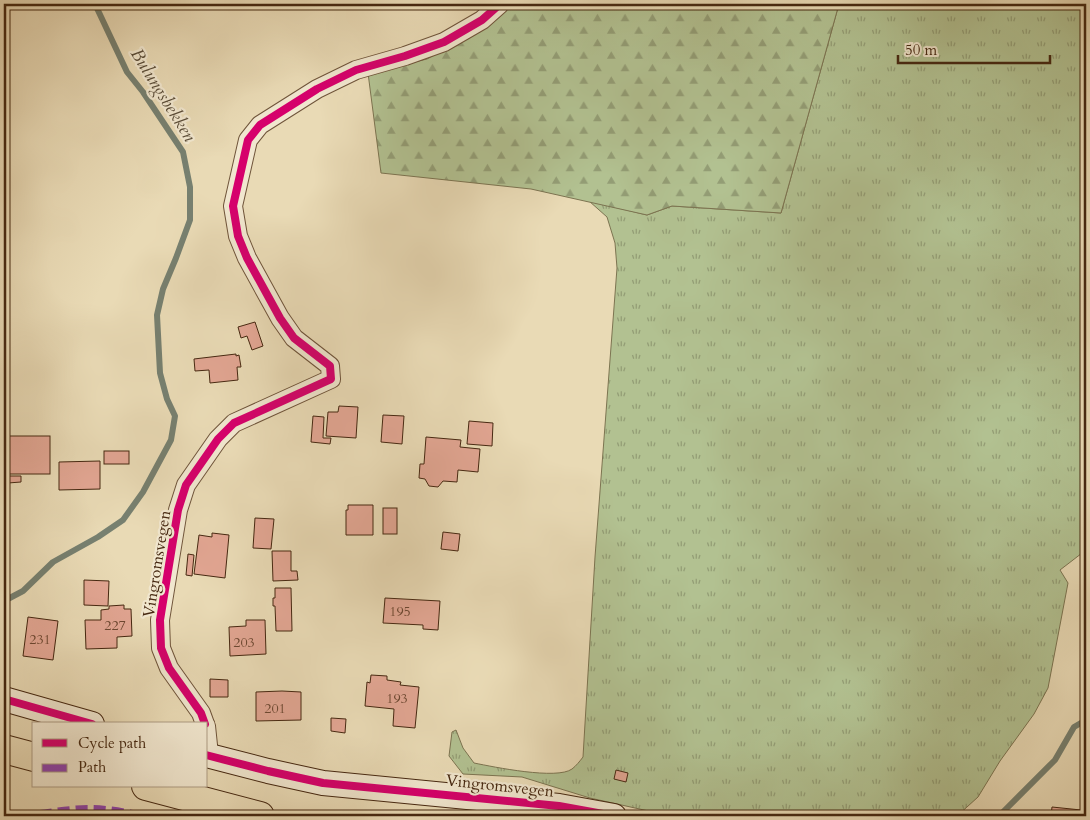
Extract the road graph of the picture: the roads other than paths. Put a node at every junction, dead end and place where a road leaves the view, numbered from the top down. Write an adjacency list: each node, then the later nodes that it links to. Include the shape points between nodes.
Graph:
1 (500, 4): 4 (street, Vingromsvegen, via 482,20 444,42 356,70 317,89 260,125 248,140 233,206 238,236 280,318 294,338 330,366 331,379 234,423 218,439 186,485 178,510 160,620 161,648 169,668)
2 (4, 699): 3 (main road)
3 (85, 722)
4 (204, 722)
5 (4, 749): 7 (highway)
6 (208, 755): 10 (main road, Vingromsvegen, via 323,783 559,806)
7 (32, 756)
8 (154, 788): 9 (highway)
9 (260, 816)
10 (614, 816)

